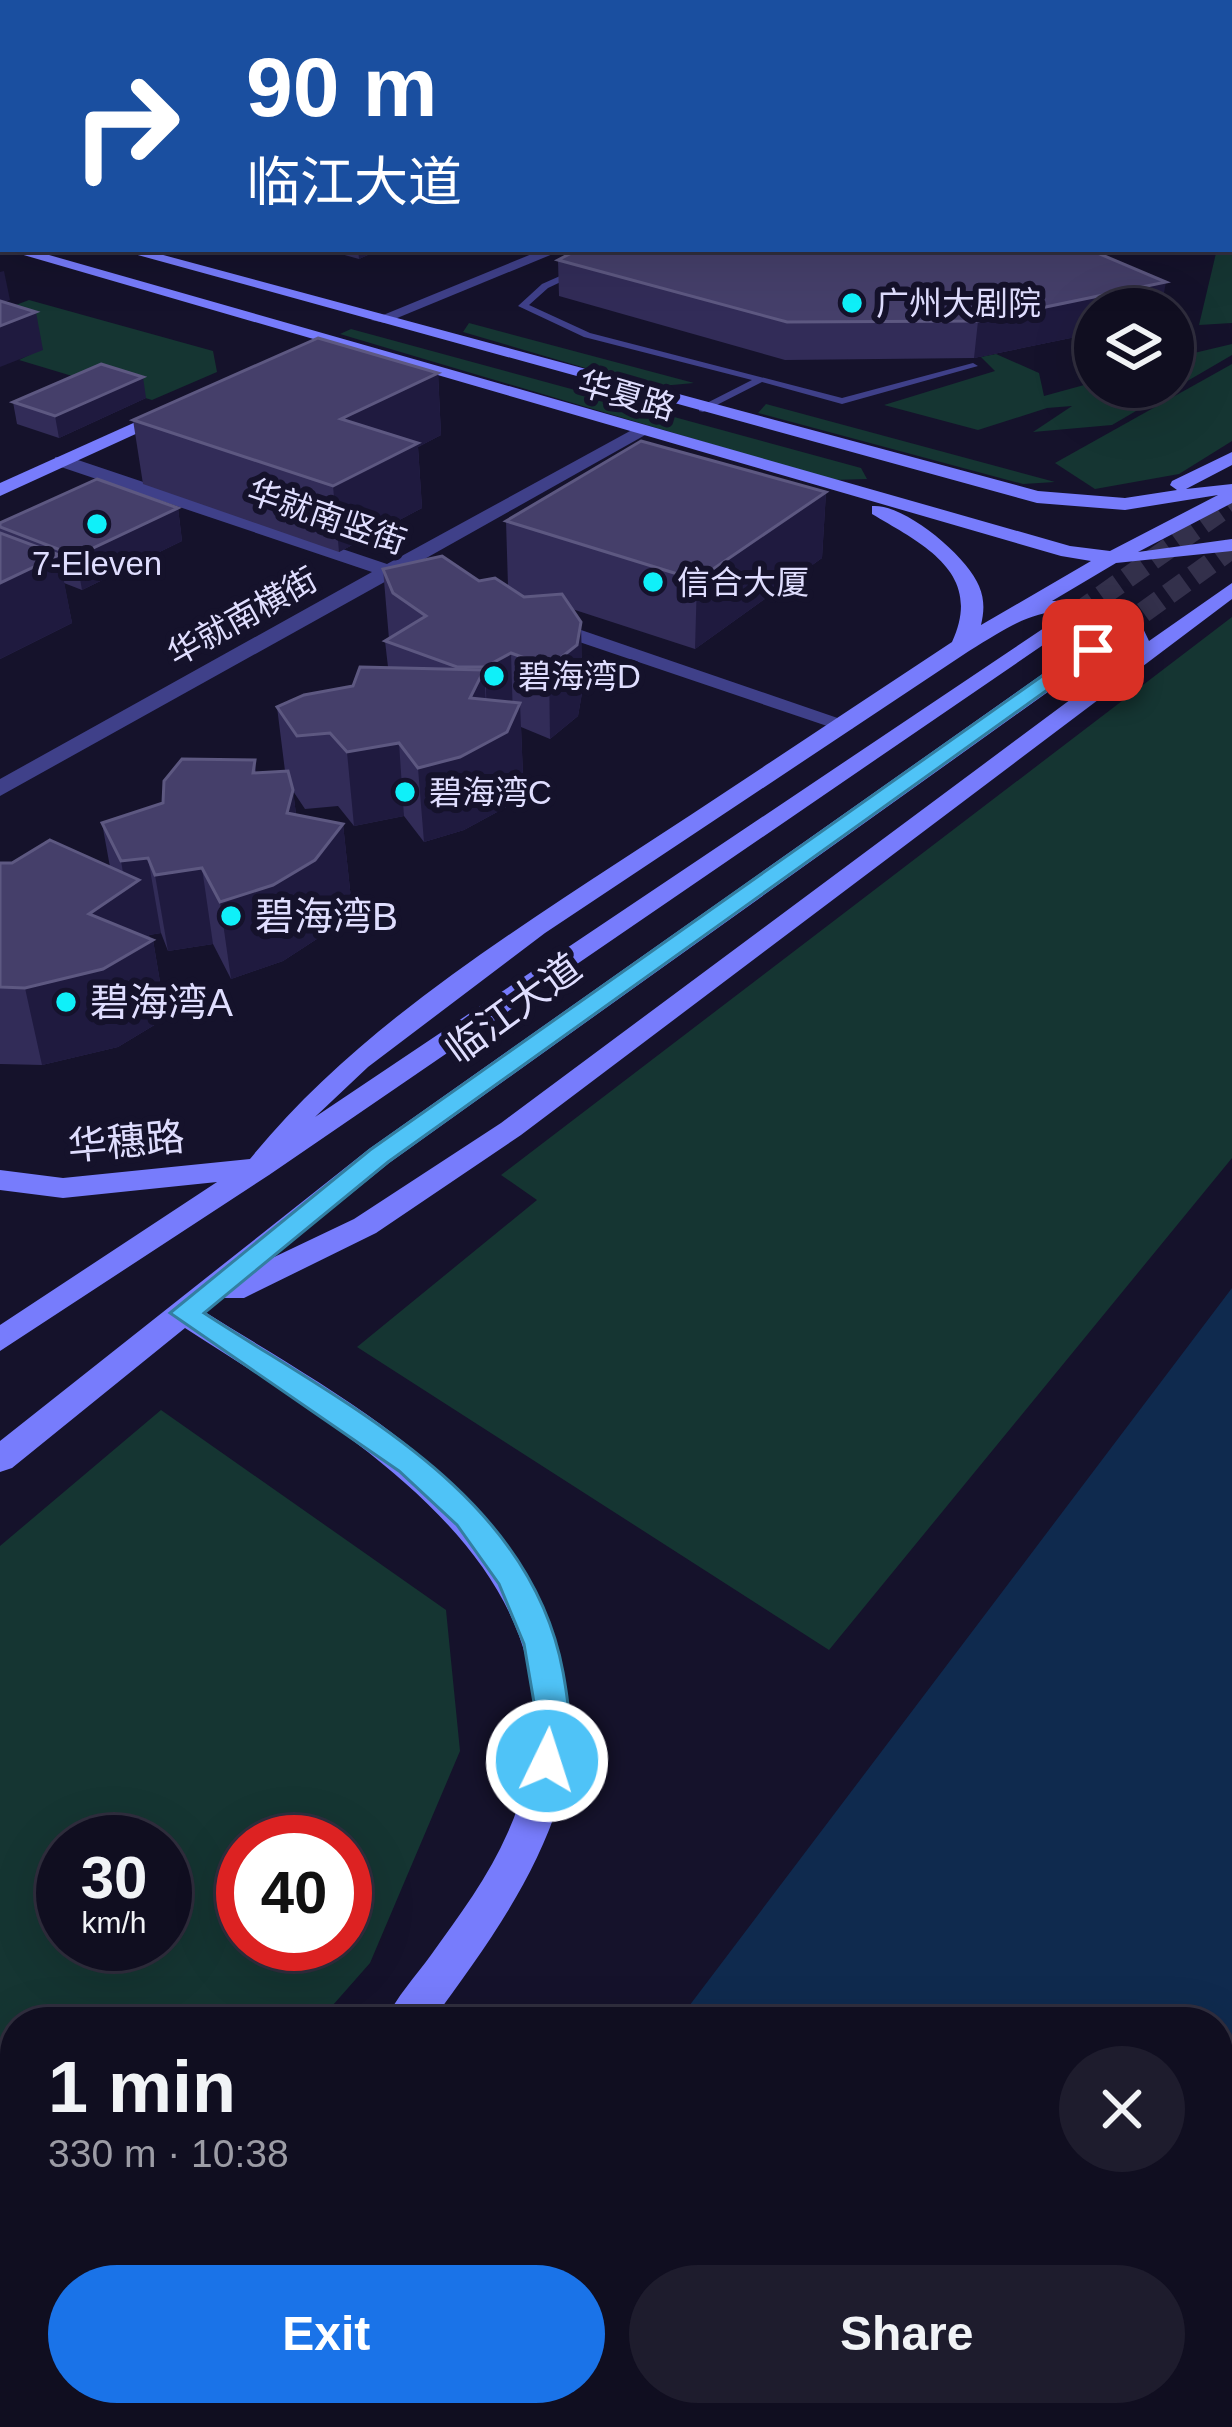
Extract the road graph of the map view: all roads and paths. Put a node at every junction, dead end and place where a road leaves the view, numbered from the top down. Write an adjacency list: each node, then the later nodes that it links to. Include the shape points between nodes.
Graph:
1 (22, 252): 6 (main road, 华夏路)
2 (135, 252): 5 (main road, 华夏路)
3 (549, 252): 5 (street)
4 (588, 268): 9 (lane, via 545,286 523,306 587,334)
5 (379, 320): 11 (main road, 华夏路)
6 (327, 339): 7 (main road); 12 (main road, 华夏路)
7 (289, 357)
8 (973, 366): 9 (lane, via 842,401)
9 (761, 379): 11 (lane)
10 (185, 405): 15 (main road)
11 (703, 409): 14 (main road, 华夏路)
12 (641, 430): 18 (main road, 华夏路); 22 (street, 华就南横街)
13 (1232, 458): 16 (main road, via 1201,477 1140,492 1054,496)
14 (882, 459): 16 (main road, 华夏路); 18 (main road, via 905,473 899,486)
15 (62, 461): 17 (main road); 22 (street, 华就南竖街)
16 (1000, 488): 19 (main road, 华夏路, via 1109,504)
17 (0, 490)
18 (849, 491): 21 (main road, 华夏路, via 1068,552); 28 (main road, via 962,569 975,624)
19 (1232, 491): 21 (main road)
20 (1232, 544): 21 (main road, 华夏路)
21 (1113, 557): 26 (main road)
22 (388, 572): 24 (street, 华就南竖街); 32 (street, 华就南横街)
23 (1232, 590): 30 (main road)
24 (447, 591)
25 (511, 613): 31 (street)
26 (1008, 617): 28 (main road); 30 (main road, via 1069,603 1112,614 1140,636)
27 (1051, 632): 33 (main road, 临江大道)
28 (961, 646): 31 (main road)
29 (1093, 650): 35 (main road, 临江大道, via 379,1156)
30 (1129, 666): 35 (main road, via 511,1129 365,1226)
31 (844, 724): 33 (main road, via 536,928 358,1061)
32 (0, 789)
33 (259, 1168): 34 (main road, 华穗路, via 80,1187); 36 (main road, 临江大道)
34 (0, 1180)
35 (184, 1313): 37 (main road, 临江大道); 38 (main road, via 410,1462 469,1517 513,1578 541,1644 554,1720 540,1802 502,1885)
36 (0, 1340)
37 (0, 1460)
38 (417, 2007)

